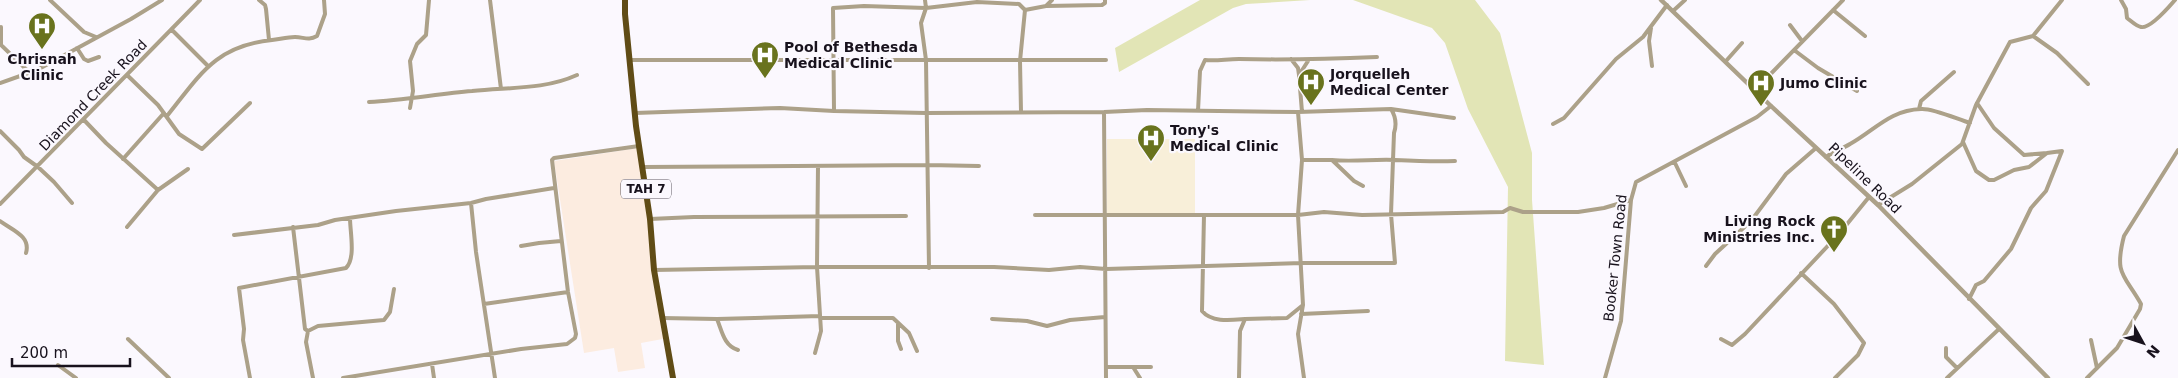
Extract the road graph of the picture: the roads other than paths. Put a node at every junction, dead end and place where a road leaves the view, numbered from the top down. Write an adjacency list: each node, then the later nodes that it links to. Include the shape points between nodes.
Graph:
1 (51, 0): 30 (street, via 84,32)
2 (200, 0): 27 (street, Diamond Creek Road)
3 (260, 0): 31 (street, via 266,9)
4 (324, 0): 31 (street, via 325,14 317,36 303,40 297,37)
5 (429, 0): 59 (street, via 426,35 417,44 410,61)
6 (490, 0): 56 (street)
7 (625, 0): 40 (highway, TAH 7)
8 (925, 0): 20 (street)
9 (1052, 0): 18 (street)
10 (1105, 0): 18 (street, via 1102,6)
11 (1661, 0): 19 (street, Pipeline Road)
12 (1685, 0): 23 (street)
13 (1843, 0): 22 (street)
14 (2062, 0): 29 (street)
15 (2121, 0): 16 (street, via 2127,18 2140,27 2147,26 2167,11)
16 (2175, 0)
17 (160, 1): 30 (street)
18 (1046, 6): 21 (street)
19 (1666, 6): 23 (street, Pipeline Road); 26 (street)
20 (926, 8): 21 (street, via 977,2 1019,4); 39 (street, via 833,8); 41 (street, via 921,23)
21 (1025, 10): 44 (street)
22 (1833, 10): 28 (street); 32 (street)
23 (1673, 11): 46 (street, Pipeline Road)
24 (1790, 25): 32 (street)
25 (1, 27): 34 (street)
26 (1651, 28): 48 (street); 78 (street, via 1616,59 1564,118)
27 (172, 30): 47 (street); 51 (street, Diamond Creek Road)
28 (1865, 36)
29 (2033, 36): 55 (street, via 2058,52); 62 (street, via 2010,42)
30 (96, 37): 35 (street)
31 (269, 40): 47 (street, via 227,51)
32 (1802, 41): 36 (street)
33 (1742, 43): 46 (street)
34 (0, 44): 50 (street)
35 (77, 48): 37 (street, via 88,61); 50 (street)
36 (1794, 50): 57 (street); 58 (street)
37 (99, 57)
38 (1377, 57): 45 (street)
39 (833, 59): 40 (street); 41 (street); 67 (street)
40 (629, 60): 73 (highway, TAH 7)
41 (926, 60): 44 (street); 69 (street)
42 (1106, 60): 44 (street)
43 (1291, 60): 45 (street); 53 (street); 68 (street, via 1204,60 1200,71)
44 (1020, 61): 70 (street)
45 (1308, 61): 53 (street)
46 (1726, 61): 57 (street, Pipeline Road)
47 (208, 66): 74 (street)
48 (1652, 66)
49 (1954, 72): 66 (street, via 1921,101)
50 (30, 73): 54 (street)
51 (127, 75): 74 (street); 76 (street, Diamond Creek Road)
52 (578, 75): 56 (street, via 551,85)
53 (1299, 75): 72 (street)
54 (0, 83)
55 (2088, 84)
56 (501, 90): 59 (street)
57 (1755, 90): 63 (street, Pipeline Road)
58 (1857, 91)
59 (413, 97): 61 (street); 64 (street)
60 (250, 102): 74 (street, via 202,149 179,134)
61 (369, 102)
62 (1977, 103): 77 (street); 86 (street, via 1994,128 2024,155)
63 (1771, 106): 82 (street, Pipeline Road); 93 (street, Booker Town Road, via 1754,119)
64 (410, 108)
65 (1391, 109): 72 (street); 75 (street); 91 (street, via 1396,125)
66 (1919, 109): 77 (street); 87 (street, via 1887,117)
67 (834, 111): 69 (street); 73 (street, via 780,108)
68 (1198, 111): 71 (street); 72 (street)
69 (926, 112): 70 (street); 94 (street)
70 (1021, 112): 71 (street)
71 (1104, 112): 116 (street)
72 (1300, 112): 89 (street)
73 (635, 113): 81 (highway, TAH 7)
74 (165, 115): 88 (street)
75 (1454, 118)
76 (84, 120): 88 (street); 97 (street, Diamond Creek Road)
77 (1970, 123): 80 (street)
78 (1553, 124)
79 (0, 131): 97 (street)
80 (1963, 142): 83 (street); 84 (street)
81 (639, 146): 98 (highway, TAH 7); 102 (street, via 552,158)
82 (1816, 148): 87 (street, Pipeline Road); 128 (street, via 1786,174 1751,221)
83 (1957, 148): 84 (street); 109 (street, via 1912,184)
84 (1965, 149): 86 (street, via 1976,171 1989,180 2029,167)
85 (2178, 150): 166 (street, via 2124,236 2120,271 2141,304 2140,309 2117,348)
86 (2047, 153): 137 (street, via 2062,151 2046,191 2031,208 2011,249 1984,281 1976,285)
87 (1826, 157): 104 (street, Pipeline Road)
88 (122, 159): 103 (street)
89 (1302, 160): 90 (street); 113 (street)
90 (1332, 160): 91 (street); 100 (street)
91 (1393, 160): 92 (street); 110 (street)
92 (1455, 161)
93 (1676, 162): 101 (street); 105 (street, Booker Town Road, via 1636,182)
94 (928, 165): 95 (street); 96 (street); 130 (street)
95 (818, 166): 98 (street); 114 (street)
96 (980, 166)
97 (38, 167): 106 (street); 108 (street, Diamond Creek Road)
98 (644, 167): 118 (highway, TAH 7)
99 (188, 169): 103 (street)
100 (1363, 186)
101 (1686, 186)
102 (554, 188): 107 (street); 123 (street)
103 (158, 190): 120 (street)
104 (1869, 197): 109 (street, Pipeline Road); 133 (street)
105 (1631, 200): 110 (street, via 1578,212 1524,212 1510,208 1503,212); 179 (street, Booker Town Road, via 1621,321)
106 (72, 203)
107 (471, 203): 117 (street); 138 (street)
108 (0, 204)
109 (1878, 205): 137 (street, Pipeline Road)
110 (1391, 214): 113 (street, via 1324,212); 126 (street, via 1395,263)
111 (1035, 215): 116 (street)
112 (1204, 215): 113 (street); 116 (street); 127 (street)
113 (1298, 215): 126 (street)
114 (819, 216): 115 (street); 118 (street); 129 (street)
115 (906, 216)
116 (1105, 216): 131 (street)
117 (350, 218): 121 (street); 134 (street, via 350,265 338,271)
118 (650, 219): 132 (highway, TAH 7)
119 (0, 221): 125 (street, via 25,238)
120 (127, 227)
121 (293, 227): 122 (street); 134 (street)
122 (234, 235)
123 (561, 241): 124 (street); 136 (street)
124 (521, 246)
125 (26, 253)
126 (1302, 263): 127 (street); 139 (street)
127 (1201, 266): 131 (street); 146 (street, via 1202,311 1218,319)
128 (1706, 266)
129 (817, 267): 130 (street); 132 (street); 142 (street)
130 (929, 268): 131 (street)
131 (1106, 268): 143 (street)
132 (654, 270): 144 (highway, TAH 7)
133 (1802, 273): 152 (street, via 1762,318 1732,345); 180 (street, via 1834,304 1864,343 1858,355)
134 (298, 278): 150 (street, via 305,329); 169 (street, via 239,288)
135 (394, 289): 150 (street, via 390,312 384,320 318,326)
136 (568, 292): 138 (street); 159 (street, via 576,334 572,341)
137 (1969, 299): 149 (street, Pipeline Road)
138 (484, 304): 159 (street)
139 (1303, 305): 141 (street); 146 (street, via 1286,318)
140 (1368, 311): 141 (street)
141 (1301, 314): 178 (street, via 1298,334)
142 (820, 317): 145 (street); 148 (street, via 864,319 886,316); 158 (street, via 821,331)
143 (1106, 317): 147 (street, via 1047,326); 162 (street)
144 (662, 318): 145 (street); 174 (highway, TAH 7)
145 (717, 319): 156 (street, via 724,339 731,348)
146 (1245, 319): 177 (street, via 1240,331)
147 (992, 320)
148 (898, 324): 155 (street); 157 (street, via 909,334)
149 (1999, 329): 165 (street); 182 (street, Pipeline Road)
150 (308, 331): 170 (street, via 306,342)
151 (128, 339): 168 (street)
152 (1721, 339)
153 (2091, 340): 166 (street)
154 (1946, 348): 165 (street, via 1946,357)
155 (901, 349)
156 (738, 350)
157 (917, 351)
158 (815, 353)
159 (492, 354): 160 (street); 173 (street)
160 (432, 364): 171 (street); 172 (street)
161 (58, 365): 167 (street)
162 (1106, 367): 163 (street); 175 (street)
163 (1133, 367): 164 (street); 176 (street)
164 (1151, 367)
165 (1957, 368): 181 (street)
166 (2097, 368): 183 (street)
167 (76, 378)
168 (169, 378)
169 (250, 378)
170 (313, 378)
171 (343, 378)
172 (434, 378)
173 (496, 378)
174 (673, 378)
175 (1106, 378)
176 (1140, 378)
177 (1239, 378)
178 (1304, 378)
179 (1605, 378)
180 (1836, 378)
181 (1947, 378)
182 (2048, 378)
183 (2087, 378)

